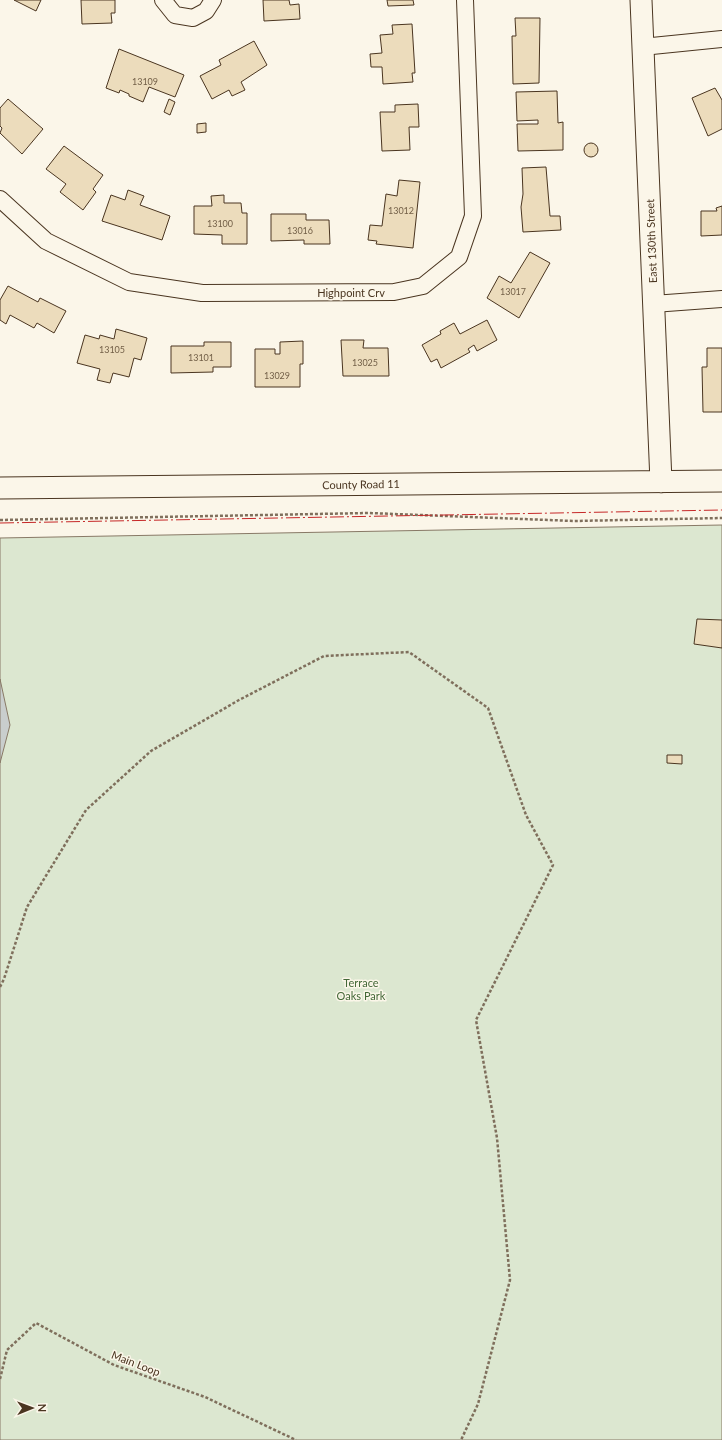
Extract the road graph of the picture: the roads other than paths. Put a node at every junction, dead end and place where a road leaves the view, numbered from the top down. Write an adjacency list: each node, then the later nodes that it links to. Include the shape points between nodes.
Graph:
1 (163, 0): 2 (street, via 175,15 193,18 206,11)
2 (213, 0)
3 (465, 0): 7 (street, Highpoint Crv, via 473,216 459,257 423,286 394,292 202,294 129,282 46,241)
4 (641, 0): 6 (street, East 130th Street)
5 (722, 39): 6 (street)
6 (642, 47): 9 (street, East 130th Street)
7 (0, 199)
8 (722, 299): 9 (street)
9 (653, 304): 11 (street, East 130th Street)
10 (722, 481): 11 (street, County Road 11)
11 (661, 482): 12 (street, County Road 11)
12 (0, 488)

